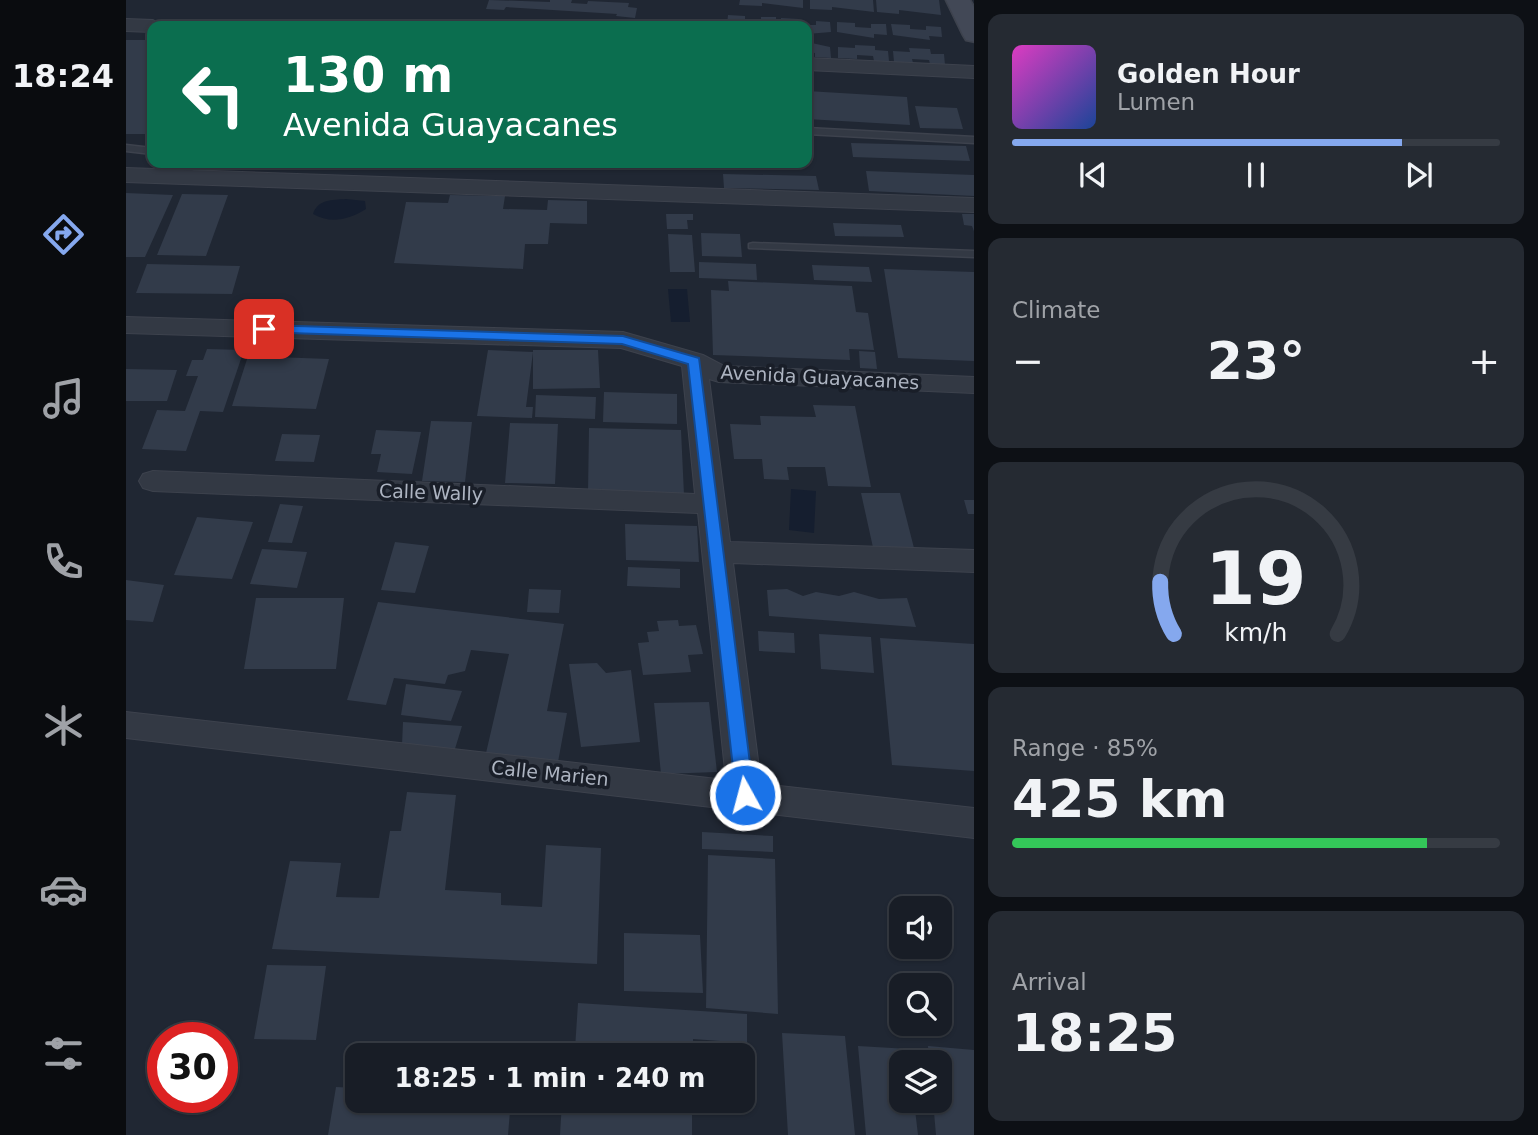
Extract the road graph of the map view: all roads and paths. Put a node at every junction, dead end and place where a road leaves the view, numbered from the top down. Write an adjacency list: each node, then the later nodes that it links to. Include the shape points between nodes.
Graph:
1 (958, 0): 4 (street)
2 (126, 25): 3 (street)
3 (147, 26)
4 (974, 33)
5 (812, 64): 6 (street)
6 (974, 72)
7 (812, 131): 8 (lane)
8 (974, 140)
9 (126, 148): 10 (lane)
10 (147, 151)
11 (188, 170): 12 (street); 13 (street)
12 (126, 174)
13 (974, 205)
14 (753, 246): 15 (lane)
15 (974, 254)
16 (126, 325): 17 (street, Avenida Guayacanes, via 623,340)
17 (694, 361): 18 (street, Avenida Guayacanes, via 719,374); 20 (street)
18 (974, 385)
19 (153, 481): 20 (street, Calle Wally)
20 (709, 504): 21 (street)
21 (717, 552): 22 (street); 24 (street)
22 (974, 561)
23 (126, 725): 24 (street, Calle Marien)
24 (745, 795): 25 (street, Calle Marien)
25 (974, 823)

